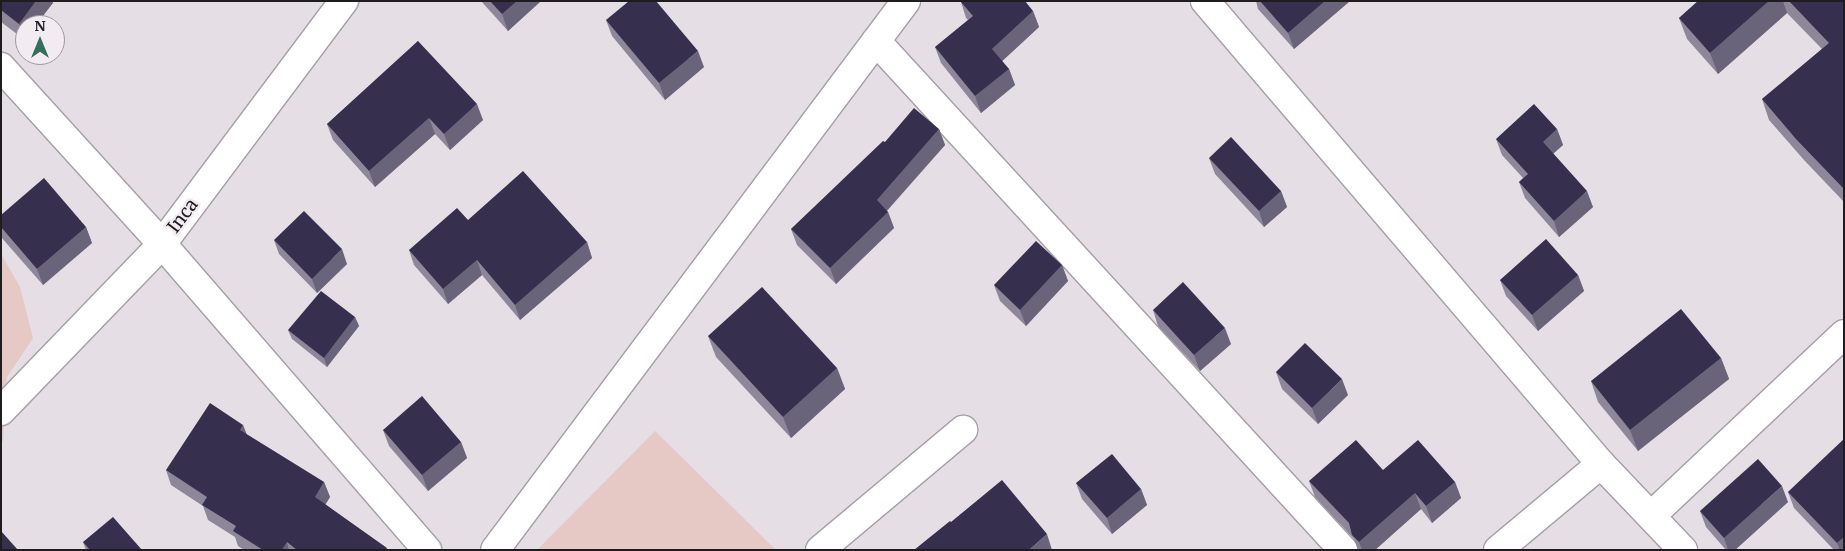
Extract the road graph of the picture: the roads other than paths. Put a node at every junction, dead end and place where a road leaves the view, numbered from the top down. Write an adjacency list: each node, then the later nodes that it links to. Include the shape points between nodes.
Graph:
1 (344, 1): 6 (street, Inca)
2 (906, 1): 4 (street)
3 (1205, 1): 10 (street)
4 (876, 41): 13 (street); 15 (street)
5 (1, 67): 6 (street)
6 (162, 244): 8 (street, Inca); 12 (street)
7 (1844, 334): 11 (street)
8 (1, 411)
9 (963, 430): 14 (street)
10 (1601, 464): 11 (street); 16 (street)
11 (1652, 515): 17 (street)
12 (427, 550)
13 (494, 550)
14 (820, 550)
15 (1343, 550)
16 (1498, 550)
17 (1683, 550)

